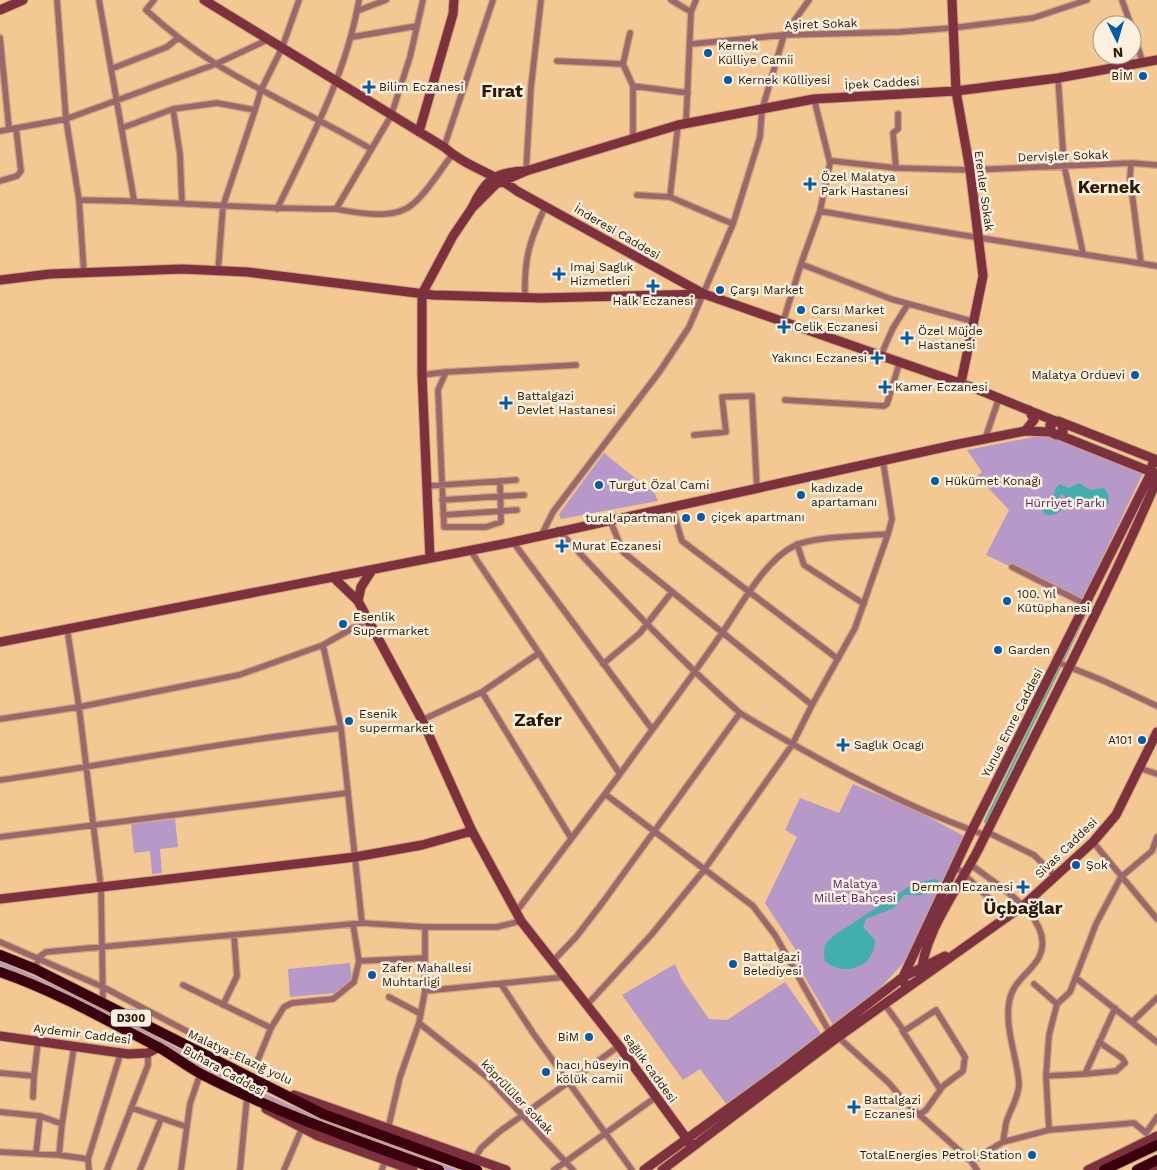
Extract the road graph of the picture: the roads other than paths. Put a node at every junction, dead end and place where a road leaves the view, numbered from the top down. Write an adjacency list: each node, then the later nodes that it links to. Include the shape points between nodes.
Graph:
1 (23, 0): 19 (main road)
2 (56, 0): 53 (street)
3 (99, 0): 39 (street)
4 (154, 0): 29 (street, via 146,10)
5 (204, 0): 30 (main road, İnderesi Caddesi)
6 (298, 0): 32 (street)
7 (359, 0): 20 (street)
8 (386, 0): 20 (street)
9 (423, 0): 23 (street)
10 (454, 0): 59 (main road, via 453,14)
11 (493, 0): 61 (street)
12 (541, 0): 70 (street)
13 (671, 0): 21 (street)
14 (696, 0): 21 (street)
15 (809, 0): 26 (street)
16 (952, 0): 24 (main road, Erenler Sokak)
17 (1087, 0): 24 (street, Aşiret Sokak, via 1033,18)
18 (1122, 0): 22 (street)
19 (0, 10)
20 (357, 11): 27 (street)
21 (691, 12): 31 (street)
22 (1128, 15)
23 (417, 26): 27 (street); 52 (street)
24 (952, 28): 26 (street, Aşiret Sokak); 44 (main road, Erenler Sokak)
25 (630, 33): 37 (street)
26 (784, 35): 31 (street, Aşiret Sokak); 50 (street)
27 (352, 37): 41 (street)
28 (0, 38): 57 (street)
29 (178, 38): 36 (street); 39 (street, via 167,47)
30 (267, 40): 32 (main road, İnderesi Caddesi); 36 (street)
31 (691, 44): 45 (street)
32 (282, 48): 41 (main road, İnderesi Caddesi); 43 (street)
33 (1157, 60): 38 (main road, İpek Caddesi)
34 (557, 61): 37 (street)
35 (1142, 61): 38 (street)
36 (216, 64): 43 (street); 47 (street)
37 (623, 64): 42 (street)
38 (1143, 64): 40 (main road, İpek Caddesi)
39 (111, 69): 47 (street)
40 (1058, 78): 44 (main road, İpek Caddesi); 66 (street)
41 (336, 82): 52 (main road, İnderesi Caddesi); 54 (street)
42 (633, 86): 45 (street); 60 (street)
43 (261, 90): 49 (street); 54 (street)
44 (956, 91): 46 (main road, İpek Caddesi); 69 (main road, Erenler Sokak)
45 (688, 92): 55 (street)
46 (814, 99): 50 (main road, İpek Caddesi); 64 (street)
47 (117, 101): 53 (street); 56 (street)
48 (173, 109): 49 (street, via 217,103); 56 (street); 78 (street, via 180,154)
49 (256, 110): 79 (street)
50 (762, 110): 55 (main road, İpek Caddesi); 85 (street, via 760,137)
51 (898, 114): 68 (street, via 898,129 893,133)
52 (391, 116): 59 (main road, İnderesi Caddesi); 62 (street)
53 (66, 119): 57 (street); 76 (street)
54 (320, 119): 62 (street); 82 (street)
55 (682, 124): 60 (main road, İpek Caddesi); 75 (street)
56 (122, 128): 77 (street)
57 (12, 129): 58 (street); 72 (street, via 21,171 17,176)
58 (0, 131)
59 (419, 132): 61 (main road, İnderesi Caddesi)
60 (633, 138): 70 (main road, İpek Caddesi)
61 (444, 147): 63 (main road, İnderesi Caddesi)
62 (371, 149): 83 (street)
63 (452, 155): 71 (main road, İnderesi Caddesi); 83 (street, via 414,204 397,212 361,214)
64 (830, 163): 68 (street, Dervişler Sokak); 84 (street)
65 (1130, 163): 66 (street, Dervişler Sokak); 67 (street, Dervişler Sokak); 88 (street)
66 (1064, 165): 69 (street, Dervişler Sokak); 87 (street)
67 (1157, 165)
68 (896, 168): 69 (street, Dervişler Sokak)
69 (970, 170): 86 (main road, Erenler Sokak)
70 (526, 171): 71 (main road); 73 (main road)
71 (495, 177): 73 (main road, İnderesi Caddesi); 81 (main road, via 481,189)
72 (0, 181)
73 (504, 181): 80 (main road, İnderesi Caddesi); 81 (main road, via 496,184)
74 (637, 195): 75 (street)
75 (670, 197): 85 (street)
76 (79, 200): 77 (street); 92 (street)
77 (134, 200): 78 (street)
78 (182, 203): 79 (street)
79 (223, 206): 82 (street); 91 (street)
80 (545, 207): 95 (main road, İnderesi Caddesi); 96 (street, via 529,242 524,269)
81 (472, 208): 94 (main road)
82 (277, 209): 83 (street)
83 (336, 209)
84 (820, 211): 86 (street); 89 (street)
85 (733, 224): 95 (street)
86 (978, 239): 87 (street); 99 (main road, Erenler Sokak, via 983,276)
87 (1083, 253): 88 (street)
88 (1141, 263): 90 (street)
89 (801, 264): 97 (street); 98 (street)
90 (1157, 266)
91 (218, 271): 92 (main road); 94 (main road)
92 (84, 272): 93 (main road)
93 (0, 280)
94 (422, 294): 96 (main road); 104 (main road)
95 (704, 294): 96 (main road); 98 (main road); 132 (street, via 689,327 660,371 553,512)
96 (525, 298)
97 (908, 304): 99 (street); 100 (street, via 892,328)
98 (783, 322): 100 (main road)
99 (976, 322): 105 (main road, Erenler Sokak)
100 (882, 355): 101 (main road)
101 (900, 362): 105 (main road); 107 (street, via 884,406)
102 (576, 365): 103 (street)
103 (446, 372): 104 (street); 120 (street, via 438,390)
104 (422, 374): 121 (main road)
105 (961, 383): 106 (main road)
106 (999, 398): 108 (main road); 113 (street)
107 (785, 400)
108 (1029, 410): 109 (main road); 110 (main road, via 1034,420)
109 (1059, 422): 111 (main road, via 1050,425); 115 (main road)
110 (1025, 432): 111 (main road); 113 (main road)
111 (1055, 433): 116 (main road)
112 (694, 435): 122 (street, via 726,432 722,397 752,396)
113 (985, 439): 114 (main road)
114 (883, 461): 122 (main road); 133 (street, via 892,519)
115 (1157, 461): 116 (main road, Yunus Emre Caddesi, via 1152,465)
116 (1155, 472): 147 (main road, Yunus Emre Caddesi)
117 (516, 480): 119 (street)
118 (1157, 480): 158 (main road, Yunus Emre Caddesi)
119 (500, 481): 120 (street); 124 (street)
120 (442, 485): 121 (street); 125 (street)
121 (426, 486): 138 (main road)
122 (758, 488): 126 (main road)
123 (524, 495): 124 (street)
124 (501, 496): 125 (street); 128 (street)
125 (442, 500): 129 (street)
126 (672, 507): 130 (main road); 143 (street, via 682,541)
127 (517, 510): 128 (street)
128 (501, 512): 129 (street); 129 (street, via 501,522 486,527 444,527)
129 (443, 515)
130 (610, 520): 131 (main road); 144 (street, via 623,552)
131 (558, 530): 132 (main road); 149 (street)
132 (542, 534): 134 (main road)
133 (888, 534): 135 (street); 146 (street)
134 (513, 542): 137 (main road); 157 (street)
135 (796, 544): 136 (street); 139 (street)
136 (789, 548): 139 (street); 143 (street)
137 (470, 550): 138 (main road); 154 (street)
138 (430, 558): 141 (main road)
139 (802, 559): 146 (street, via 804,565)
140 (1012, 566): 147 (street)
141 (372, 570): 142 (main road); 145 (main road, via 361,588)
142 (333, 576): 145 (main road, sağlık caddesi); 150 (main road)
143 (749, 592): 151 (street); 155 (street)
144 (671, 593): 149 (street); 151 (street)
145 (358, 601): 148 (main road, sağlık caddesi)
146 (864, 604): 155 (street)
147 (1085, 604): 156 (main road, Yunus Emre Caddesi)
148 (367, 620): 153 (street); 166 (main road, sağlık caddesi)
149 (646, 624): 157 (street); 159 (street)
150 (67, 628): 152 (main road); 163 (street)
151 (723, 632): 159 (street); 161 (street)
152 (0, 642)
153 (323, 646): 163 (street, via 239,675); 167 (street)
154 (540, 652): 160 (street); 173 (street)
155 (838, 659): 161 (street)
156 (1057, 662): 158 (street); 179 (main road, Yunus Emre Caddesi)
157 (604, 664): 168 (street)
158 (1068, 666): 162 (street); 182 (main road, Yunus Emre Caddesi)
159 (694, 672): 164 (street); 168 (street)
160 (482, 692): 166 (street); 185 (street)
161 (812, 705): 170 (street)
162 (1157, 706)
163 (79, 707): 165 (street); 171 (street)
164 (740, 713): 170 (street); 181 (street)
165 (0, 719)
166 (422, 720): 180 (main road, sağlık caddesi)
167 (341, 728): 171 (street, via 258,737); 176 (street)
168 (652, 729): 173 (street)
169 (1157, 732): 172 (main road, Sivas Caddesi)
170 (792, 745): 179 (street, via 890,795); 192 (street)
171 (88, 768): 175 (street); 178 (street)
172 (1139, 768): 174 (street); 186 (main road, Sivas Caddesi, via 1116,816)
173 (620, 774): 177 (street)
174 (1157, 774)
175 (0, 780)
176 (347, 793): 178 (street); 189 (street)
177 (605, 794): 181 (street); 185 (street)
178 (95, 825): 183 (street); 196 (street)
179 (972, 830): 182 (street); 191 (main road, Yunus Emre Caddesi)
180 (472, 831): 189 (main road, via 422,845); 199 (main road, sağlık caddesi)
181 (653, 831): 192 (street); 214 (street, via 576,937)
182 (986, 834): 190 (main road, Yunus Emre Caddesi); 194 (street, via 1034,855)
183 (0, 837)
184 (1157, 837): 187 (street)
185 (571, 838): 199 (street)
186 (1093, 842): 194 (main road, Sivas Caddesi); 195 (street)
187 (1152, 851): 188 (street); 195 (street)
188 (1157, 856)
189 (355, 857): 196 (main road); 203 (street)
190 (970, 864): 193 (main road, Yunus Emre Caddesi); 198 (street)
191 (955, 866): 193 (street); 219 (main road, Yunus Emre Caddesi)
192 (704, 870): 234 (street, via 652,934); 241 (street, via 753,906 775,935)
193 (964, 875): 200 (street); 215 (main road, Yunus Emre Caddesi, via 931,938)
194 (1055, 876): 198 (main road, Sivas Caddesi)
195 (1121, 877): 201 (street); 221 (street, via 1096,924)
196 (101, 888): 197 (main road); 208 (street)
197 (0, 899)
198 (1024, 905): 200 (main road, Sivas Caddesi); 276 (street, via 1033,916 1041,944 1038,959 1022,976 1009,1004 1019,1084)
199 (516, 912): 202 (main road, sağlık caddesi)
200 (1007, 916): 209 (main road, Sivas Caddesi)
201 (1157, 919)
202 (521, 922): 205 (street, via 497,928); 214 (main road, sağlık caddesi)
203 (362, 923): 204 (street); 205 (street)
204 (352, 924): 206 (street); 213 (street)
205 (424, 927): 212 (street)
206 (234, 935): 208 (street); 232 (street, via 237,976)
207 (0, 942): 211 (street)
208 (103, 947): 211 (street, via 46,952); 225 (street)
209 (956, 951): 215 (main road); 220 (main road)
210 (0, 956): 216 (highway, Malatya-Elazığ yolu / D300)
211 (39, 957): 216 (street); 225 (street)
212 (425, 958): 213 (street); 227 (street)
213 (359, 962): 239 (street, via 354,982 333,999 292,1003 284,1007)
214 (552, 962): 218 (main road, sağlık caddesi)
215 (921, 966): 219 (main road); 220 (main road, Yunus Emre Caddesi)
216 (35, 970): 230 (highway, Malatya-Elazığ yolu / D300)
217 (0, 972): 248 (highway, Buhara Caddesi / D300, via 59,996)
218 (564, 977): 222 (street); 234 (main road, sağlık caddesi)
219 (903, 977): 226 (main road); 241 (main road)
220 (921, 978): 226 (main road)
221 (1076, 978): 231 (street, via 1070,992); 235 (street)
222 (501, 984): 227 (street); 256 (street)
223 (1034, 984): 231 (street)
224 (182, 985): 232 (street)
225 (103, 988): 230 (street); 239 (street, via 255,1067)
226 (906, 989): 233 (main road)
227 (425, 991): 236 (street)
228 (388, 997): 236 (street)
229 (1157, 998): 237 (street)
230 (103, 1003): 257 (highway, Malatya-Elazığ yolu / D300)
231 (1057, 1004): 255 (street, via 1049,1035)
232 (223, 1005): 239 (street)
233 (884, 1005): 240 (street); 241 (main road)
234 (586, 1006): 246 (main road, sağlık caddesi)
235 (1115, 1008): 237 (street); 244 (street)
236 (421, 1014): 238 (street)
237 (1133, 1021): 245 (street)
238 (419, 1023): 264 (street, köprülüler sokak, via 487,1077); 272 (street, via 400,1077)
239 (271, 1028)
240 (902, 1030): 258 (street); 258 (street, via 936,1010 965,1057 962,1070)
241 (834, 1035): 265 (street, via 889,1083); 277 (main road)
242 (0, 1036): 243 (main road, Aydemir Caddesi)
243 (38, 1042): 247 (main road, Aydemir Caddesi); 254 (street)
244 (1099, 1042): 253 (street); 253 (street, via 1122,1058 1124,1064 1116,1071)
245 (1157, 1042)
246 (619, 1046): 256 (street); 261 (main road, sağlık caddesi)
247 (74, 1047): 249 (main road, Aydemir Caddesi); 269 (street)
248 (159, 1048): 250 (main road, Aydemir Caddesi); 252 (highway, Buhara Caddesi / D300)
249 (122, 1052): 250 (main road, Aydemir Caddesi); 281 (street)
250 (148, 1053): 262 (street, via 148,1065)
251 (0, 1074): 254 (street)
252 (200, 1074): 260 (highway, Buhara Caddesi / D300); 270 (street, via 190,1104)
253 (1085, 1074): 255 (street)
254 (34, 1076): 259 (street)
255 (1046, 1076): 273 (street)
256 (568, 1080): 264 (street); 274 (street)
257 (260, 1083): 272 (main road, Malatya-Elazığ yolu / D300); 285 (highway, via 335,1119)
258 (940, 1089): 265 (street)
259 (33, 1097)
260 (247, 1097): 271 (main road, Buhara Caddesi / D300); 291 (street); 295 (highway, via 313,1125)
261 (656, 1097): 274 (street); 277 (main road, sağlık caddesi)
262 (132, 1108): 268 (street); 288 (street)
263 (0, 1112): 266 (street)
264 (521, 1114): 283 (street, köprülüler sokak); 285 (street, via 481,1148)
265 (919, 1115): 284 (street)
266 (40, 1116): 269 (street); 279 (street)
267 (1157, 1118): 275 (street)
268 (161, 1119): 270 (street); 289 (street)
269 (62, 1124): 280 (street)
270 (187, 1127): 290 (street)
271 (302, 1128): 282 (main road, Buhara Caddesi / D300); 292 (street)
272 (388, 1129): 285 (main road, Malatya-Elazığ yolu / D300)
273 (1049, 1130): 275 (street, via 1134,1123); 276 (street)
274 (606, 1133): 283 (street); 299 (street)
275 (1152, 1138): 303 (main road); 304 (highway)
276 (1003, 1142): 284 (street)
277 (689, 1143): 300 (main road); 301 (main road)
278 (0, 1152): 279 (street)
279 (36, 1154): 280 (street)
280 (59, 1155): 281 (street)
281 (88, 1159): 287 (street)
282 (384, 1160): 293 (street); 294 (main road, Buhara Caddesi / D300)
283 (565, 1162): 297 (street); 298 (street, köprülüler sokak)
284 (972, 1162): 302 (street)
285 (475, 1165): 296 (main road, Malatya-Elazığ yolu / D300)
286 (1154, 1166): 305 (highway)
287 (89, 1170)
288 (108, 1170)
289 (140, 1170)
290 (181, 1170)
291 (240, 1170)
292 (284, 1170)
293 (382, 1170)
294 (413, 1170)
295 (439, 1170)
296 (506, 1170)
297 (554, 1170)
298 (572, 1170)
299 (632, 1170)
300 (644, 1170)
301 (662, 1170)
302 (977, 1170)
303 (1088, 1170)
304 (1104, 1170)
305 (1137, 1170)

